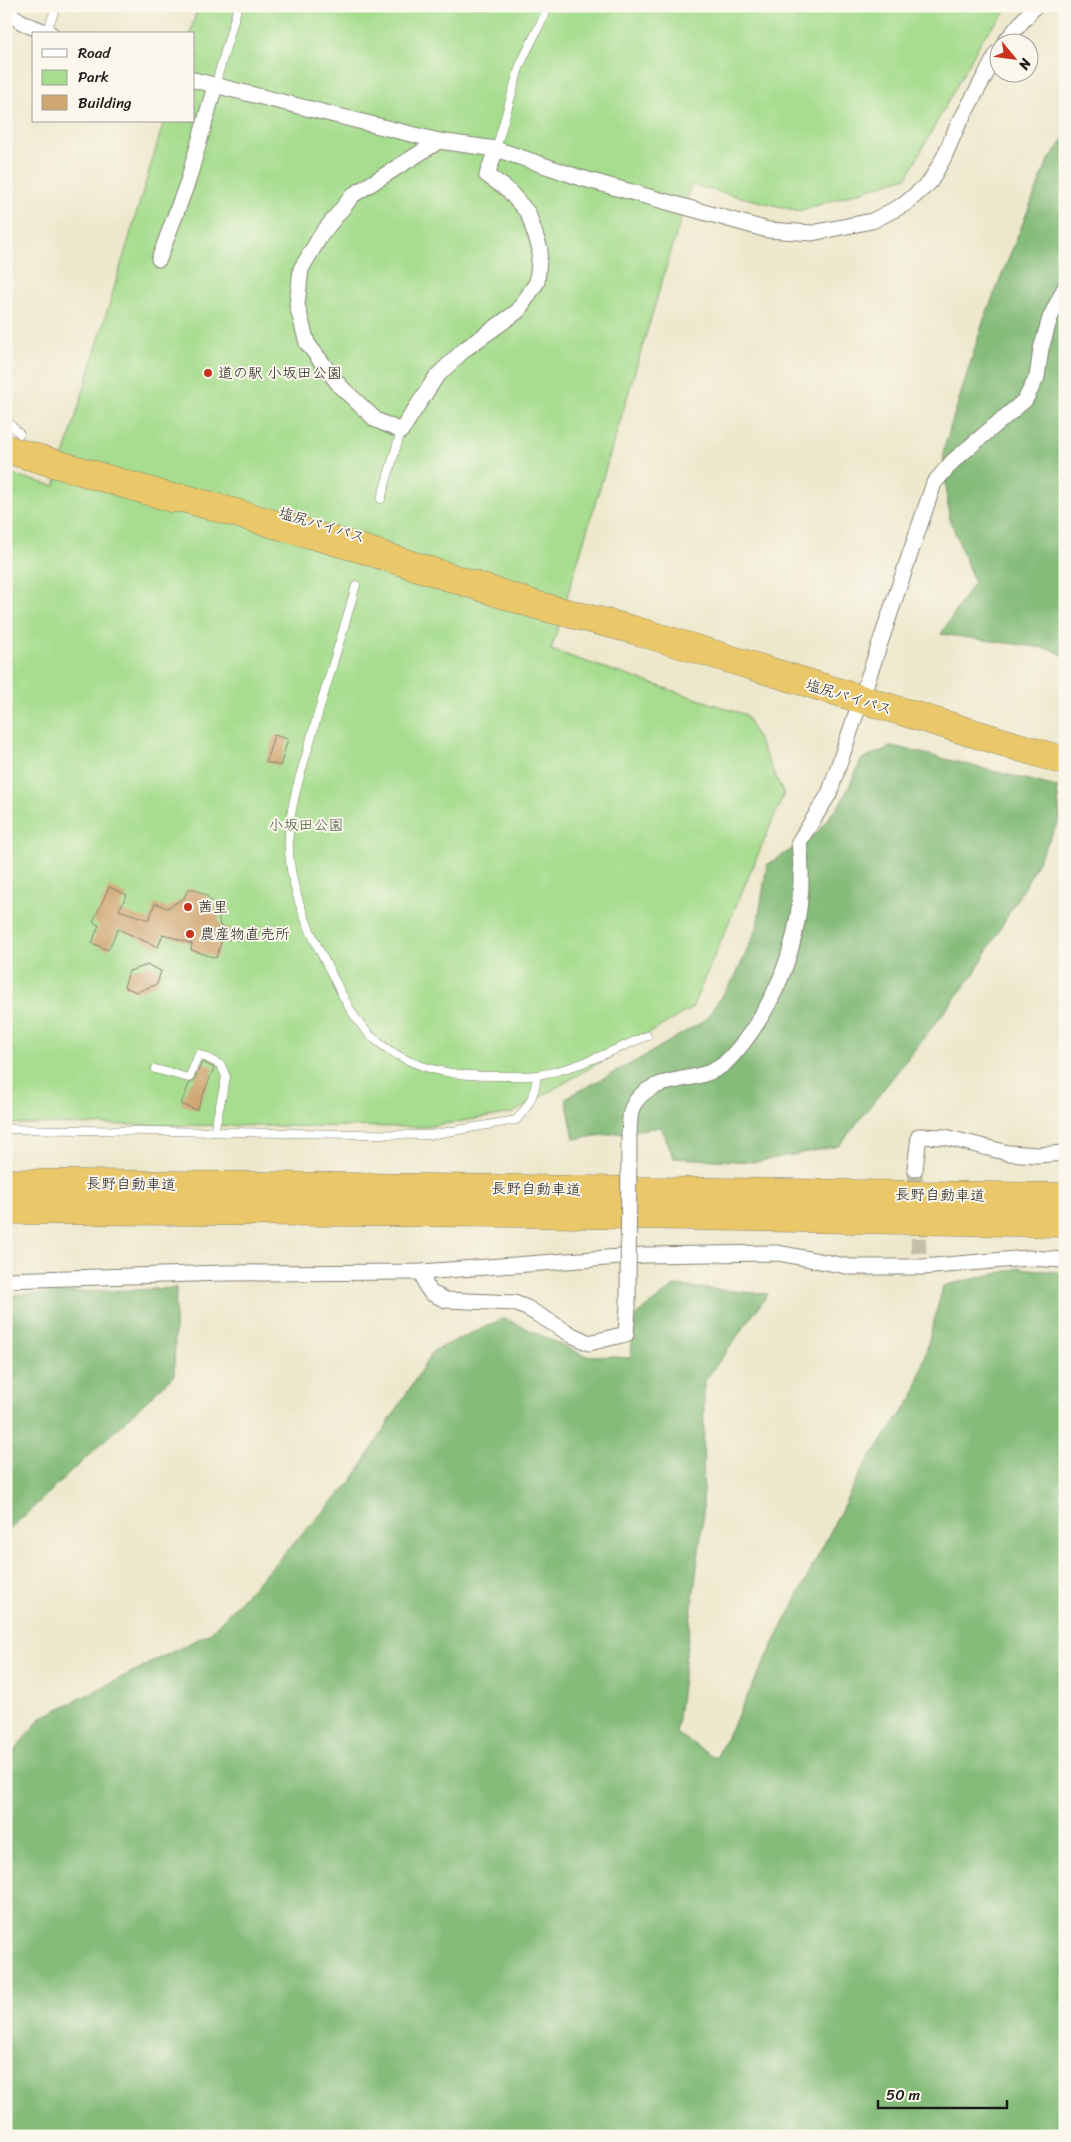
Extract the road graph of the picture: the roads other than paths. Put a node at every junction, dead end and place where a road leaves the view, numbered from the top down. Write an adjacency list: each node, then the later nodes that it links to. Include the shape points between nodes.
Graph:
1 (57, 6): 7 (lane)
2 (238, 6): 11 (lane)
3 (549, 6): 13 (lane, via 520,65)
4 (1034, 6): 8 (street)
5 (7, 12): 6 (street)
6 (46, 32)
7 (48, 32)
8 (1013, 32)
9 (988, 70): 13 (street, via 930,182 905,204 872,221 812,233 768,230 581,178)
10 (195, 80): 11 (street)
11 (215, 86): 12 (street); 14 (street, via 188,181)
12 (438, 141): 13 (street); 16 (street, via 353,195 321,235 301,268 298,305 307,343 340,386 376,420)
13 (496, 148): 16 (street, via 487,175 507,189 528,213 540,248 537,282 518,311 465,349 436,377)
14 (159, 259)
15 (1065, 287): 20 (street, via 1050,318 1037,377 1025,400 953,461 934,482)
16 (401, 431): 18 (lane)
17 (10, 433): 20 (highway, 塩尻バイパス, via 559,596 634,630)
18 (381, 498)
19 (356, 585): 24 (lane, via 298,784 289,832 292,869 310,934 343,1000 378,1042 417,1064 443,1072 474,1076)
20 (860, 700): 21 (highway, 塩尻バイパス); 34 (street, bridge, via 829,794 798,842 802,866 798,922 785,970 768,1006 745,1041 724,1064 710,1073 651,1086 639,1096 632,1109 626,1334 589,1343 514,1303 446,1300 431,1293)
21 (1059, 760)
22 (647, 1036): 24 (lane, via 573,1065)
23 (156, 1069): 26 (lane, via 189,1078 199,1054 221,1064 226,1077)
24 (537, 1075): 26 (lane, via 535,1092 516,1120 430,1135)
25 (6, 1129): 26 (lane)
26 (214, 1132)
27 (1065, 1153): 28 (street, via 1008,1152 945,1137 919,1136)
28 (915, 1169)
29 (6, 1183): 30 (highway, 長野自動車道)
30 (1065, 1197)
31 (6, 1210): 32 (highway, 長野自動車道, via 510,1213)
32 (1065, 1223)
33 (1065, 1260): 34 (street, via 1028,1258 851,1267 778,1254 645,1255)
34 (422, 1272): 35 (street, via 224,1273)
35 (6, 1280)

